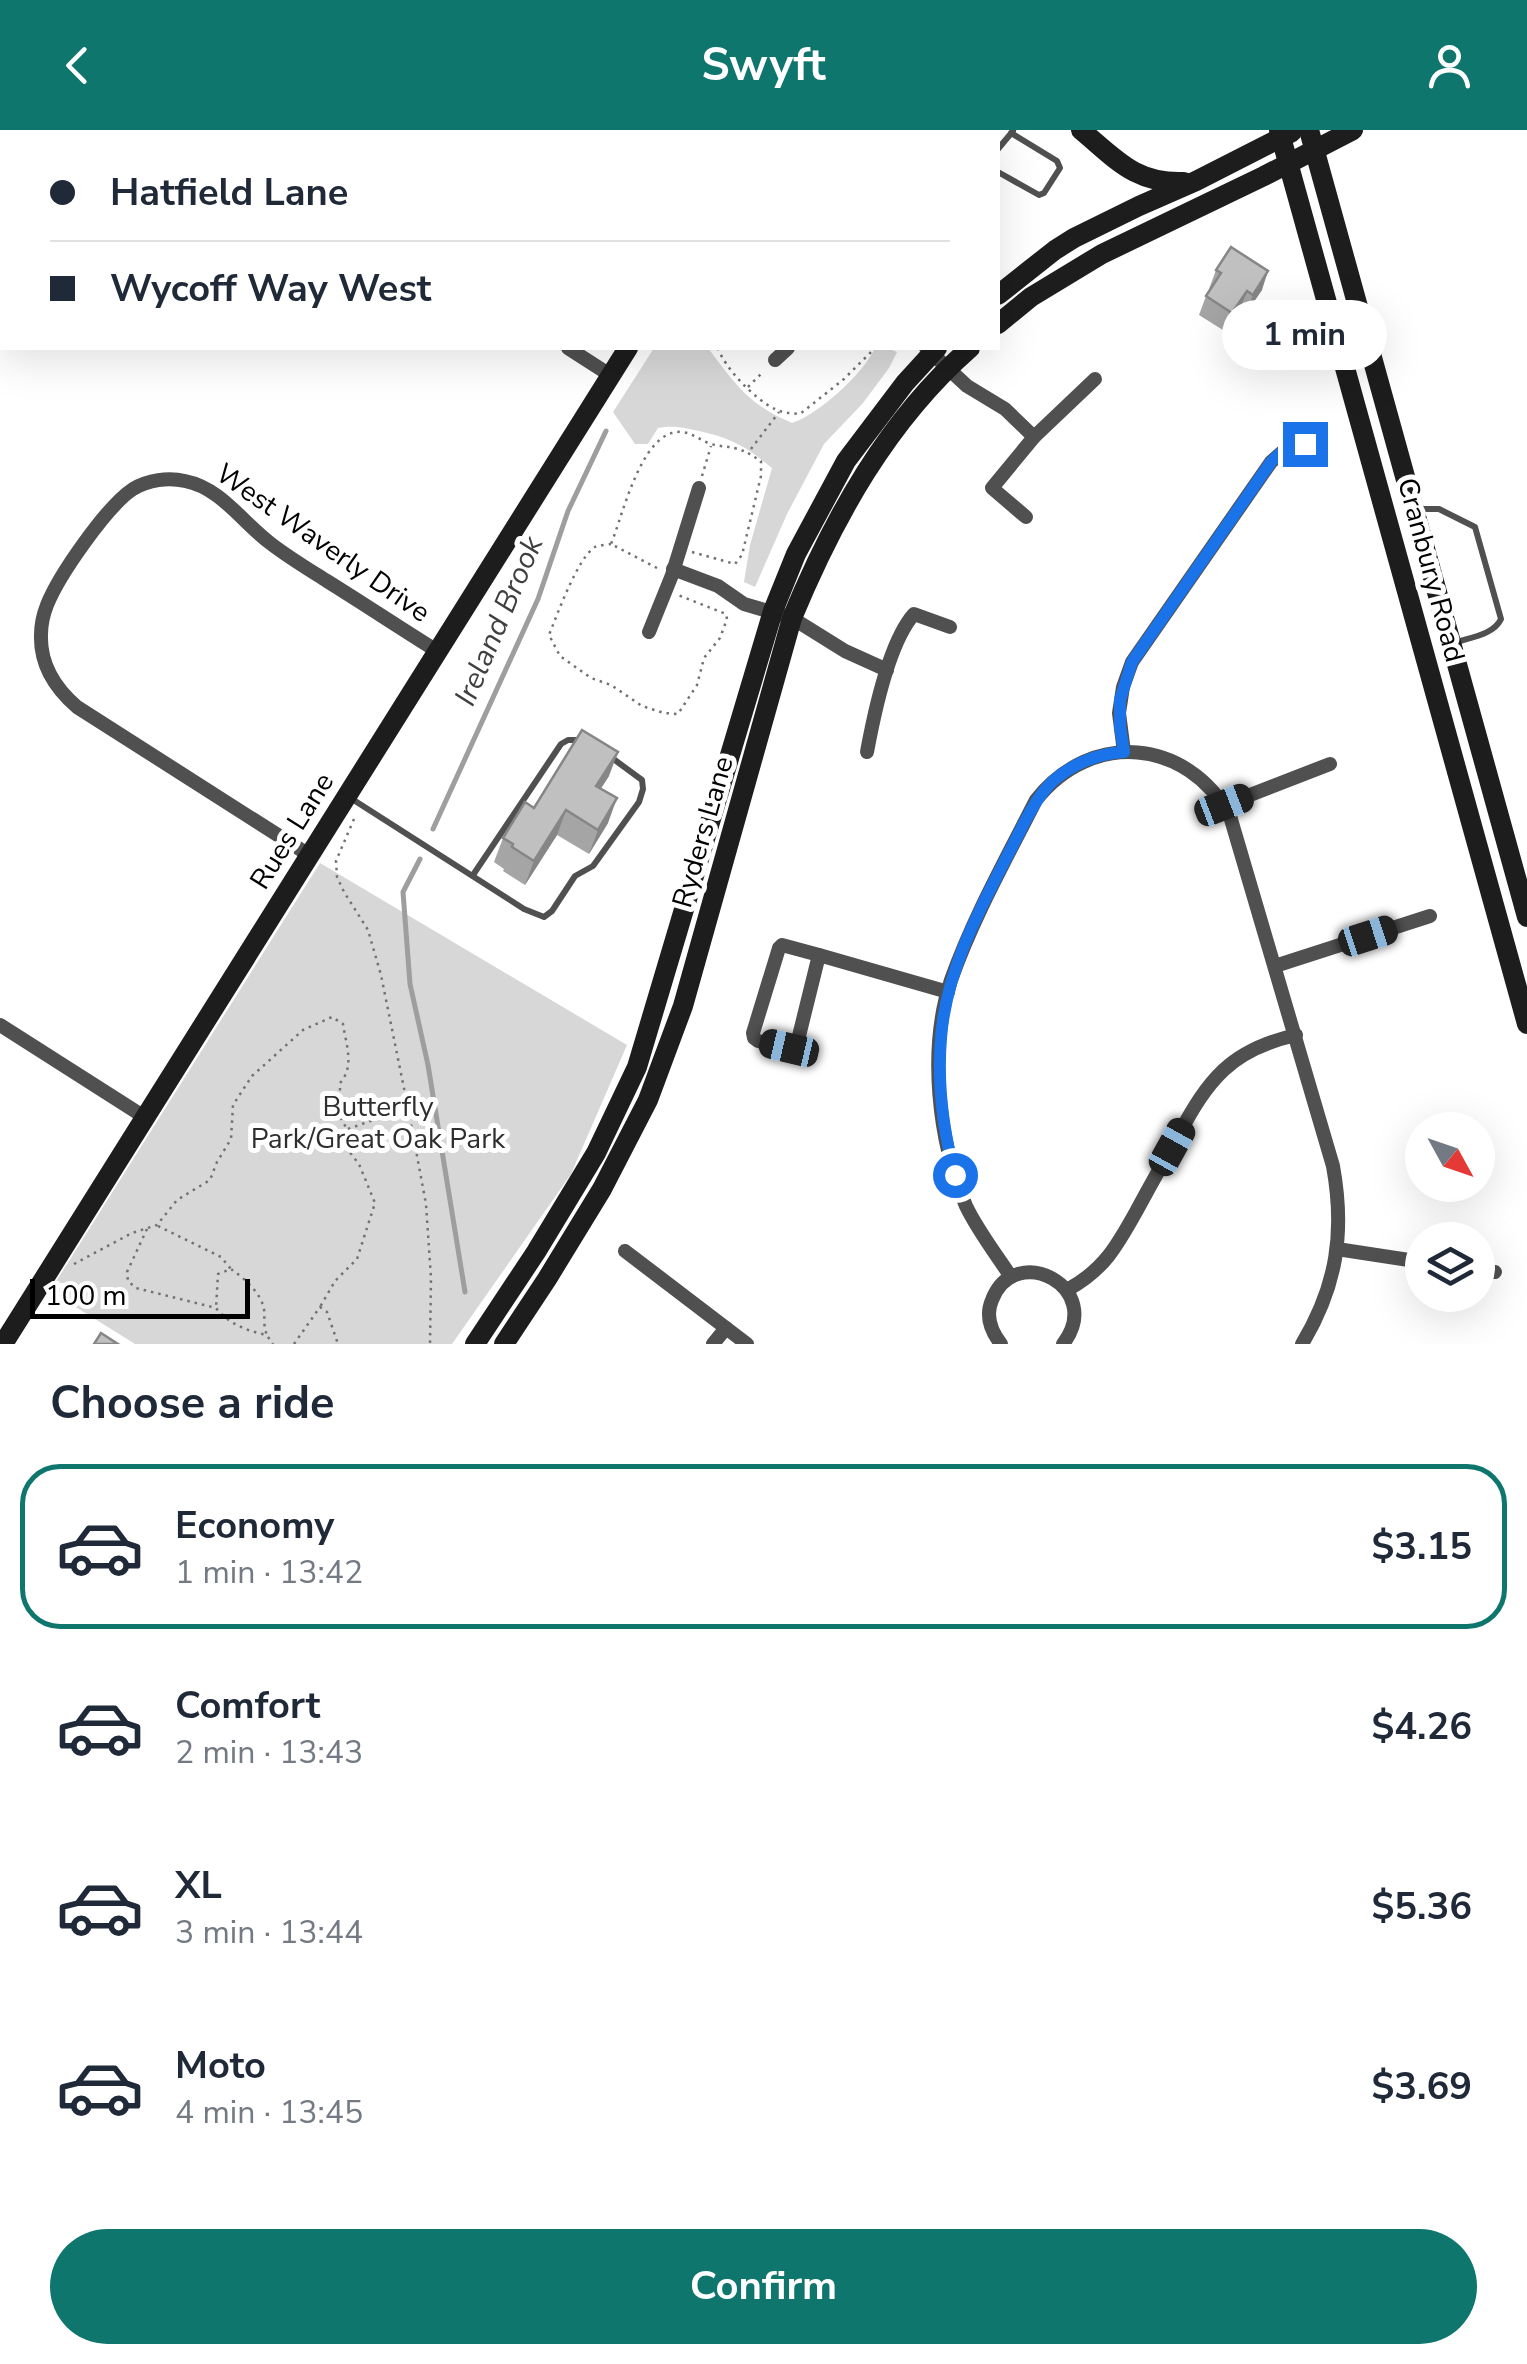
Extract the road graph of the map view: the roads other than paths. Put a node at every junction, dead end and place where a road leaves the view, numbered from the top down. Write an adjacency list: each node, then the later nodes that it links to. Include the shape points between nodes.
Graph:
1 (1081, 130): 8 (main road, via 1127,168 1162,182)
2 (1354, 130): 5 (main road)
3 (1012, 132): 7 (lane, via 1060,168 1039,194)
4 (1286, 132): 6 (main road, Cranbury Road); 8 (main road)
5 (1311, 140): 6 (main road); 24 (main road, Cranbury Road)
6 (1289, 163): 10 (main road, via 1102,254); 48 (main road, Cranbury Road)
7 (1000, 173)
8 (1196, 181): 9 (main road, via 1074,238)
9 (1000, 294)
10 (1000, 322)
11 (571, 350): 19 (street)
12 (627, 350): 19 (main road, Rues Lane)
13 (786, 350): 17 (street)
14 (930, 350): 27 (main road, Ryders Lane, via 846,461 803,540)
15 (932, 350): 18 (street)
16 (968, 350): 18 (main road, Ryders Lane)
17 (775, 360)
18 (947, 368): 21 (street); 27 (main road, Ryders Lane, via 894,430)
19 (610, 375): 31 (main road, Rues Lane)
20 (1095, 379): 21 (street)
21 (1034, 437): 25 (street, via 992,488)
22 (1305, 444): 35 (street, via 1288,446 1271,462 1138,650 1120,700)
23 (699, 488): 26 (street)
24 (1414, 509): 30 (main road, Cranbury Road); 30 (lane, via 1439,509 1475,527 1502,619 1490,631)
25 (1026, 518)
26 (672, 572): 27 (street); 29 (street)
27 (782, 614): 32 (street); 59 (main road, Ryders Lane, via 637,1067 596,1153); 60 (main road, Ryders Lane, via 682,1006 648,1100 602,1189)
28 (950, 628): 32 (street, via 914,614)
29 (649, 632)
30 (1451, 644): 43 (main road, Cranbury Road)
31 (436, 651): 38 (main road, Rues Lane); 40 (street, West Waverly Drive, via 186,481 155,481 121,499 53,592 40,639 48,673 63,695)
32 (887, 670): 34 (street)
33 (593, 744): 41 (lane, via 561,744)
34 (867, 752)
35 (1124, 752): 39 (street, via 1182,765); 46 (street, via 1070,768 1036,800 984,901)
36 (608, 754): 41 (lane, via 642,780 641,796 548,915 534,915)
37 (1330, 764): 39 (street)
38 (347, 796): 40 (main road, Rues Lane); 41 (lane)
39 (1224, 805): 45 (street)
40 (309, 855): 50 (main road, Rues Lane)
41 (473, 875)
42 (1430, 916): 45 (street)
43 (1527, 918)
44 (820, 954): 44 (street, via 779,948 754,1038 796,1044); 46 (street)
45 (1275, 966): 49 (street)
46 (948, 992): 54 (street, via 939,1070 946,1141 968,1208)
47 (0, 1024): 50 (street)
48 (1527, 1024)
49 (1296, 1035): 51 (street, via 1333,1166); 55 (street, via 1251,1050 1216,1077 1119,1242 1092,1275)
50 (146, 1118): 58 (main road, Rues Lane)
51 (1337, 1249): 53 (street); 65 (street, via 1324,1303)
52 (625, 1252): 56 (street)
53 (1405, 1259)
54 (1011, 1277): 55 (street, via 1048,1274); 57 (street, via 989,1308)
55 (1067, 1290): 64 (street, via 1075,1312)
56 (726, 1328): 61 (street); 62 (street)
57 (997, 1339): 63 (street)
58 (4, 1344)
59 (476, 1344)
60 (504, 1344)
61 (713, 1344)
62 (747, 1344)
63 (978, 1344)
64 (1063, 1344)
65 (1302, 1344)

